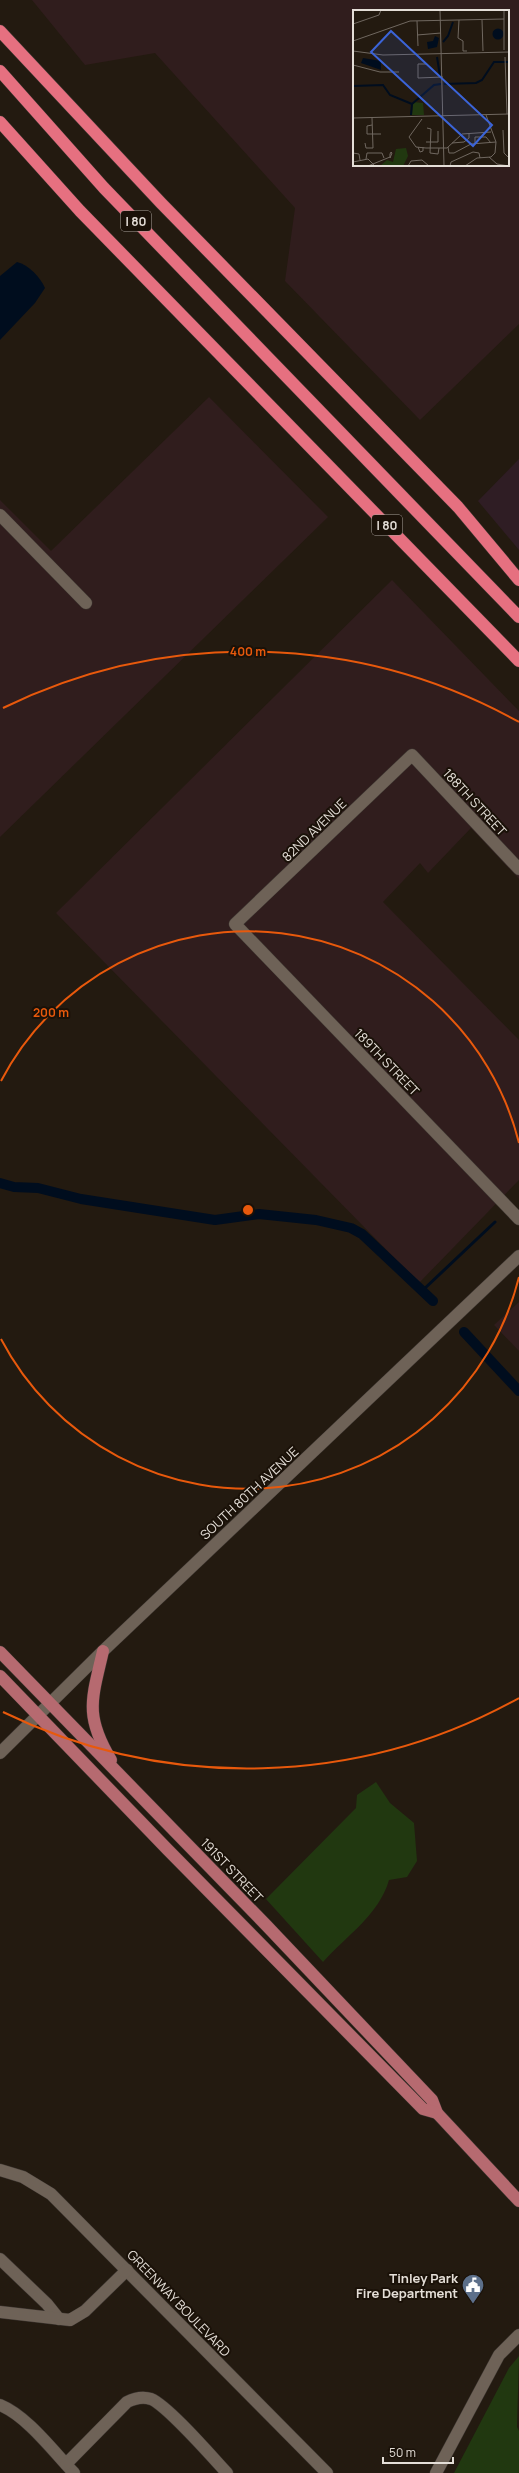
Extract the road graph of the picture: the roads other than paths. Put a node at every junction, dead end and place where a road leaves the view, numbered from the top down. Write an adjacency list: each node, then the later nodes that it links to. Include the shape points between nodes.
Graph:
1 (0, 31): 5 (highway, via 161,203 458,507)
2 (0, 71): 7 (highway, I 80, via 15,91 104,188)
3 (0, 122): 8 (highway, I 80, via 80,211)
4 (0, 515): 6 (street)
5 (519, 580)
6 (86, 603)
7 (519, 617)
8 (519, 661)
9 (412, 755): 10 (street, 188TH STREET); 11 (street, 82ND AVENUE)
10 (519, 869)
11 (235, 924): 12 (street, 189TH STREET)
12 (519, 1219)
13 (519, 1256): 15 (street, SOUTH 80TH AVENUE)
14 (519, 1264): 15 (street)
15 (500, 1274): 16 (street, SOUTH 80TH AVENUE)
16 (103, 1650): 19 (street, SOUTH 80TH AVENUE); 22 (main road, via 92,1705 93,1722 98,1738)
17 (0, 1652): 19 (main road, 191ST STREET)
18 (0, 1676): 20 (main road, 191ST STREET)
19 (50, 1703): 20 (street, SOUTH 80TH AVENUE); 22 (main road, 191ST STREET)
20 (37, 1715): 21 (street, SOUTH 80TH AVENUE); 23 (main road, 191ST STREET, via 423,2109)
21 (0, 1753)
22 (118, 1771): 23 (main road, 191ST STREET, via 432,2100)
23 (437, 2113): 25 (main road, 191ST STREET)
24 (0, 2170): 27 (street, GREENWAY BOULEVARD, via 23,2177 51,2194)
25 (519, 2200)
26 (0, 2259): 29 (street)
27 (127, 2270): 29 (street, via 76,2318); 35 (street, GREENWAY BOULEVARD)
28 (0, 2312): 29 (street)
29 (59, 2319)
30 (519, 2335): 36 (street, via 499,2355)
31 (0, 2405): 32 (street, via 13,2412)
32 (66, 2464): 33 (street); 34 (street, via 127,2402 144,2397 160,2405)
33 (74, 2473)
34 (227, 2473)
35 (327, 2473)
36 (436, 2473)

